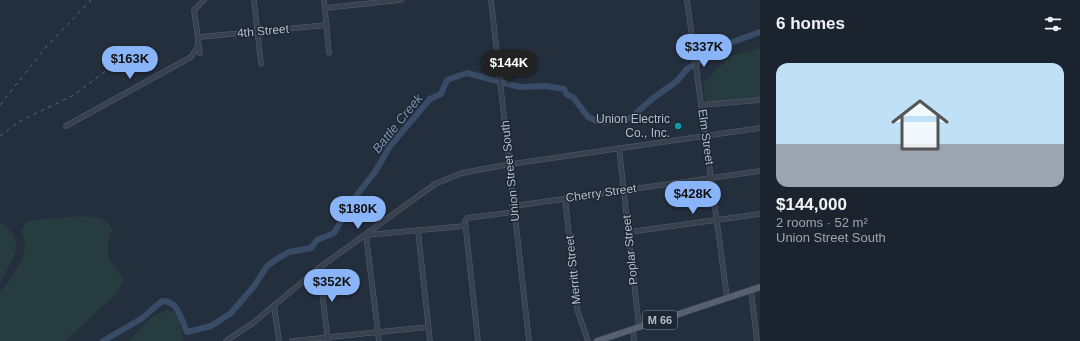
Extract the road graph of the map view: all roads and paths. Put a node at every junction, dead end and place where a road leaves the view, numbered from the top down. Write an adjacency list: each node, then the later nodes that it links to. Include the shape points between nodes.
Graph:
1 (204, 0): 10 (street, via 195,8 194,14)
2 (254, 0): 9 (street)
3 (324, 0): 7 (street)
4 (401, 0): 7 (street)
5 (491, 0): 20 (street, Union Street South)
6 (687, 0): 15 (street, Elm Street)
7 (325, 8): 8 (street)
8 (326, 25): 9 (street, 4th Street); 12 (street)
9 (258, 31): 10 (street, 4th Street); 13 (street)
10 (199, 37): 11 (street); 16 (street, via 197,48 191,57)
11 (200, 53)
12 (329, 53)
13 (261, 64)
14 (760, 100): 15 (street)
15 (701, 106): 18 (street, Elm Street)
16 (66, 126)
17 (760, 128): 18 (street)
18 (705, 136): 19 (street); 22 (street, Elm Street)
19 (619, 148): 20 (street); 23 (street, Poplar Street)
20 (509, 164): 25 (street, Union Street South); 32 (street, via 447,178 397,210)
21 (760, 171): 22 (street, Cherry Street)
22 (712, 178): 23 (street, Cherry Street); 28 (street, Elm Street)
23 (624, 190): 24 (street, Cherry Street); 31 (street, Poplar Street)
24 (565, 198): 25 (street, Cherry Street); 49 (street, Merritt Street, via 577,309)
25 (514, 206): 26 (street, Union Street South)
26 (514, 212): 29 (street, via 467,218); 48 (street, Union Street South)
27 (760, 214): 28 (street)
28 (717, 220): 31 (street); 36 (street, Elm Street)
29 (465, 223): 30 (street); 47 (street)
30 (418, 231): 32 (street); 38 (street)
31 (629, 232): 39 (street, Poplar Street)
32 (366, 235): 33 (street); 40 (street)
33 (319, 268): 37 (street); 41 (street)
34 (760, 287): 35 (main road, M 66)
35 (751, 290): 36 (main road, M 66); 52 (street)
36 (727, 297): 39 (main road, M 66)
37 (274, 305): 42 (street); 43 (street)
38 (428, 327): 40 (street); 46 (street)
39 (636, 328): 50 (main road, M 66); 51 (street, Poplar Street)
40 (378, 332): 41 (street); 45 (street)
41 (327, 339): 44 (street)
42 (228, 341)
43 (279, 341)
44 (292, 341)
45 (379, 341)
46 (430, 341)
47 (478, 341)
48 (529, 341)
49 (588, 341)
50 (597, 341)
51 (634, 341)
52 (757, 341)

